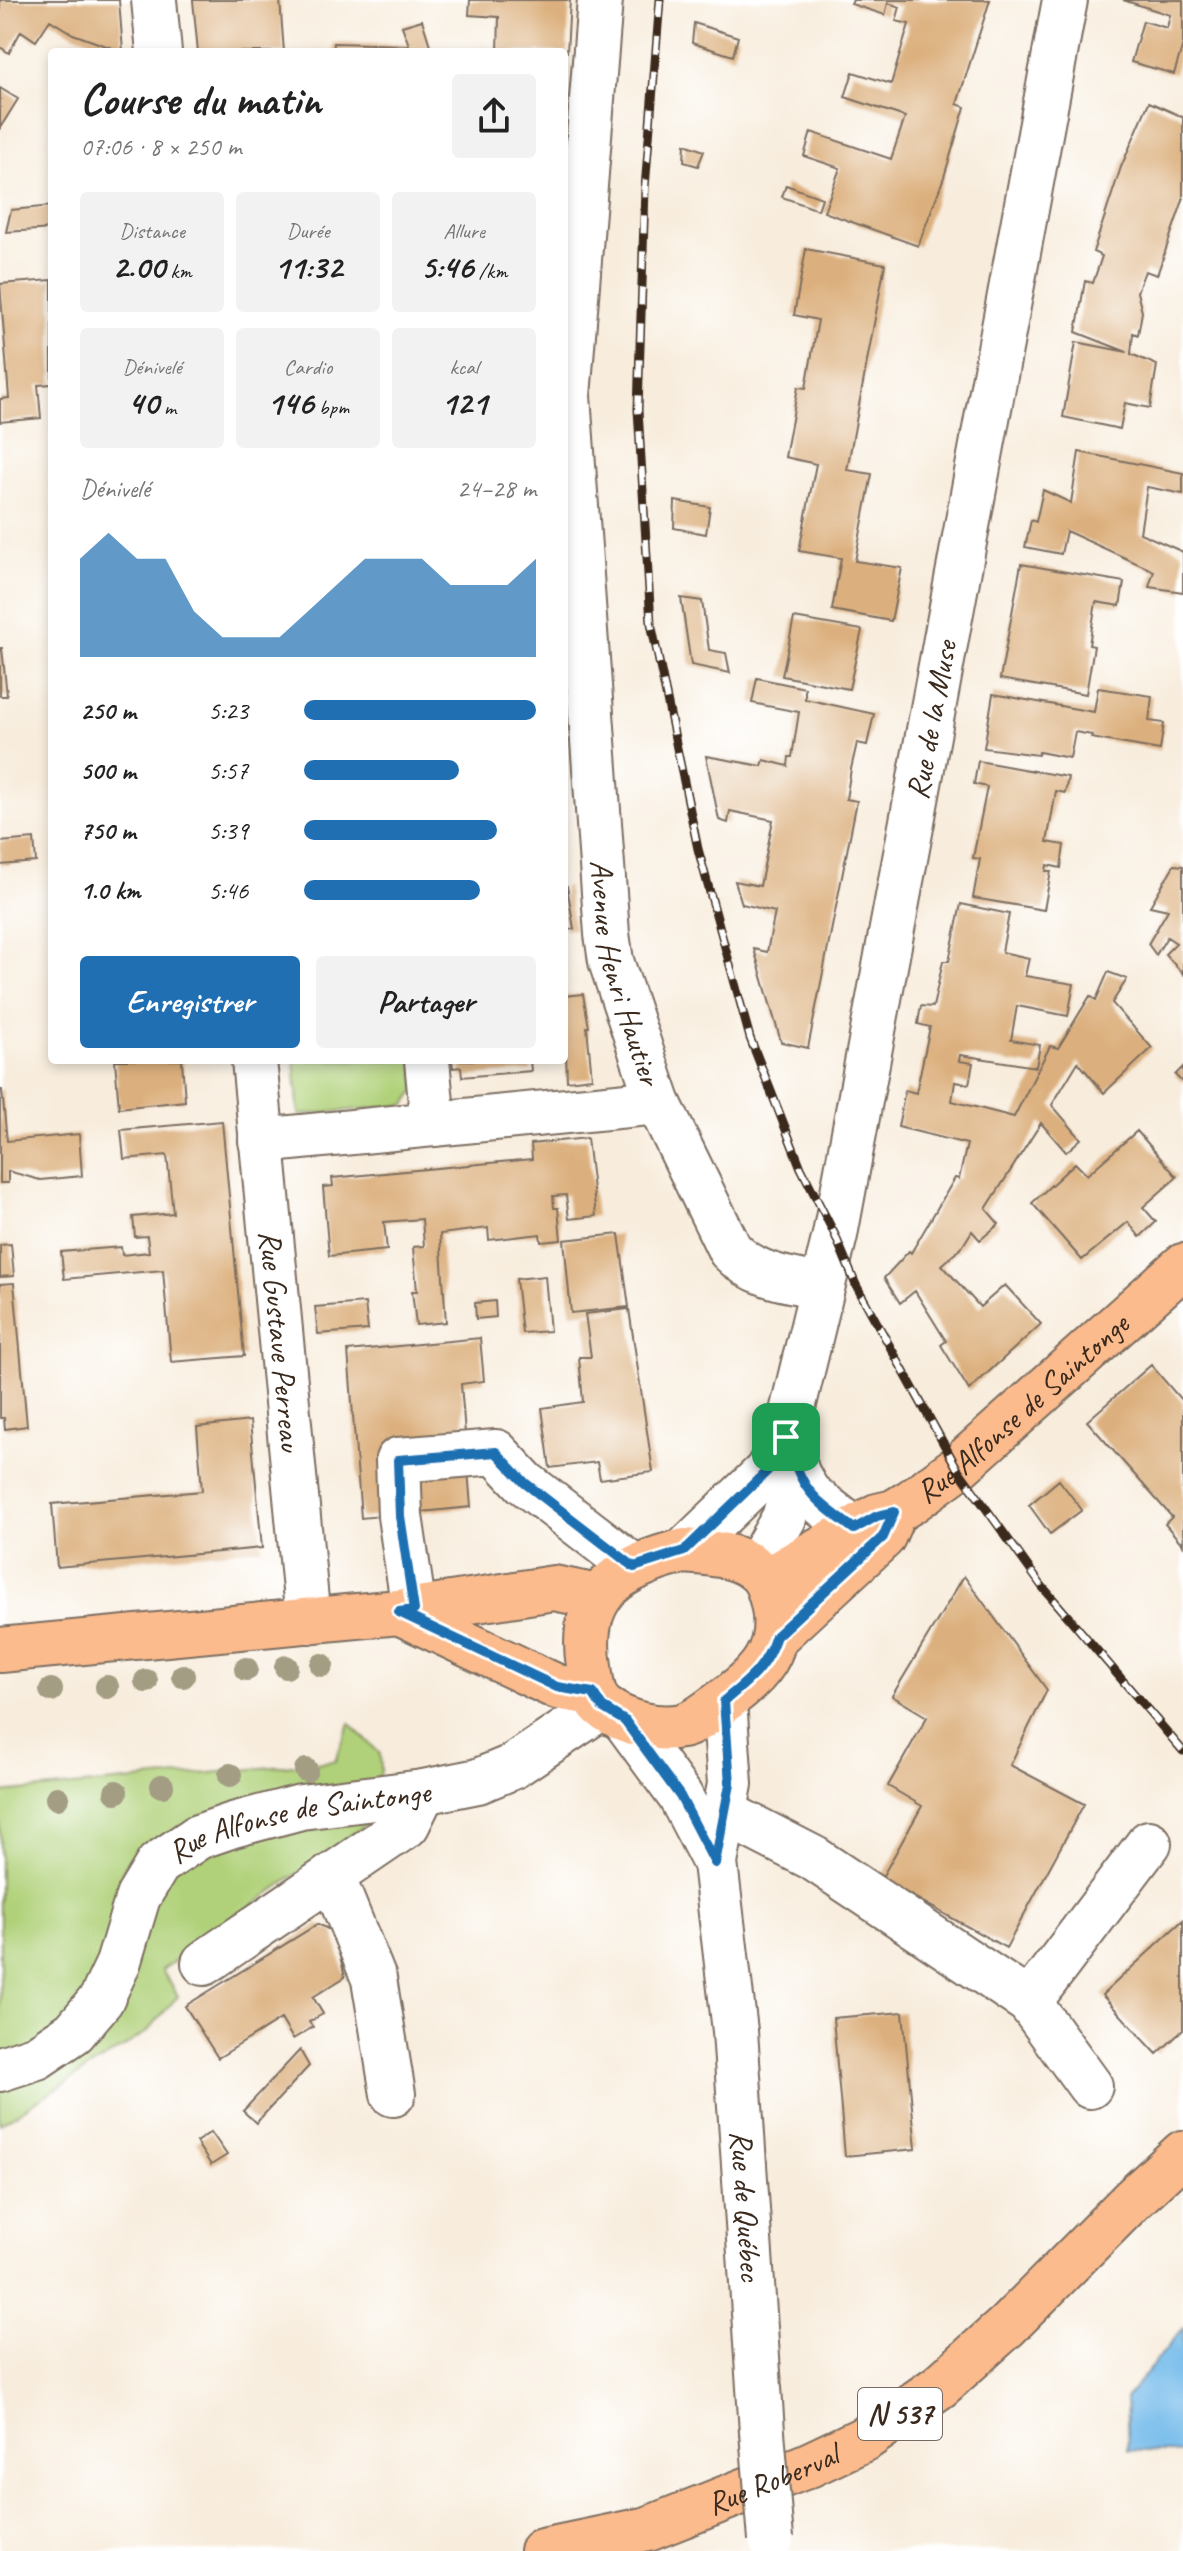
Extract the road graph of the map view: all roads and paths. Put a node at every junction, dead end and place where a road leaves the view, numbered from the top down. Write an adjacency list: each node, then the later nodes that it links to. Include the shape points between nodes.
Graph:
1 (154, 0): 4 (street)
2 (600, 0): 5 (street, Avenue Henri Hautier)
3 (1065, 0): 12 (street, Rue de la Muse)
4 (159, 48)
5 (574, 188): 8 (street, Avenue Henri Hautier, via 568,396 607,934 614,971)
6 (254, 1064): 10 (street, Rue Gustave Perreau)
7 (427, 1064): 9 (street)
8 (658, 1102): 9 (street); 12 (street, Avenue Henri Hautier, via 730,1250 742,1264)
9 (433, 1124): 10 (street)
10 (261, 1141): 21 (street, Rue Gustave Perreau)
11 (1183, 1266): 14 (main road, Rue Alfonse de Saintonge, via 957,1468)
12 (822, 1286): 13 (street, Rue de la Muse)
13 (792, 1455): 15 (street, via 808,1493); 16 (street, Rue de la Muse, via 767,1471); 18 (street, Rue de la Muse, via 784,1518)
14 (894, 1512): 15 (main road, Rue Alfonse de Saintonge); 22 (main road, Rue Alfonse de Saintonge, via 883,1537)
15 (854, 1529): 18 (main road, Rue Alfonse de Saintonge)
16 (684, 1551): 17 (main road); 18 (main road, via 722,1555)
17 (634, 1567): 19 (main road); 20 (street, via 525,1483 496,1452 398,1460)
18 (761, 1574): 22 (main road, via 775,1610)
19 (598, 1597): 20 (main road, via 554,1588); 25 (main road, via 585,1642)
20 (406, 1611): 21 (main road); 25 (main road)
21 (308, 1621): 23 (main road)
22 (776, 1636): 24 (main road, via 758,1672)
23 (0, 1650)
24 (724, 1701): 25 (main road, via 683,1726 657,1726); 27 (street, Rue de Québec, via 730,1784)
25 (607, 1707): 26 (street, Rue Alfonse de Saintonge, via 512,1767 478,1781); 29 (street, Rue de Québec, via 680,1796)
26 (423, 1792): 30 (street, via 407,1825); 33 (street, Rue Alfonse de Saintonge, via 301,1807 198,1837 158,1864 138,1897 101,2000 74,2032 37,2057)
27 (725, 1813): 29 (street, Rue de Québec); 32 (street, via 813,1858)
28 (1149, 1843): 32 (street)
29 (715, 1863): 37 (street, Rue de Québec, bridge, via 735,2031)
30 (332, 1876): 31 (street); 35 (street, via 374,1979)
31 (204, 1963)
32 (1029, 2002): 34 (street)
33 (0, 2069)
34 (1090, 2086)
35 (393, 2094)
36 (1183, 2153): 38 (main road, Rue Roberval / N 537, via 1007,2326 940,2386 866,2438 648,2529)
37 (772, 2545)
38 (542, 2551)

